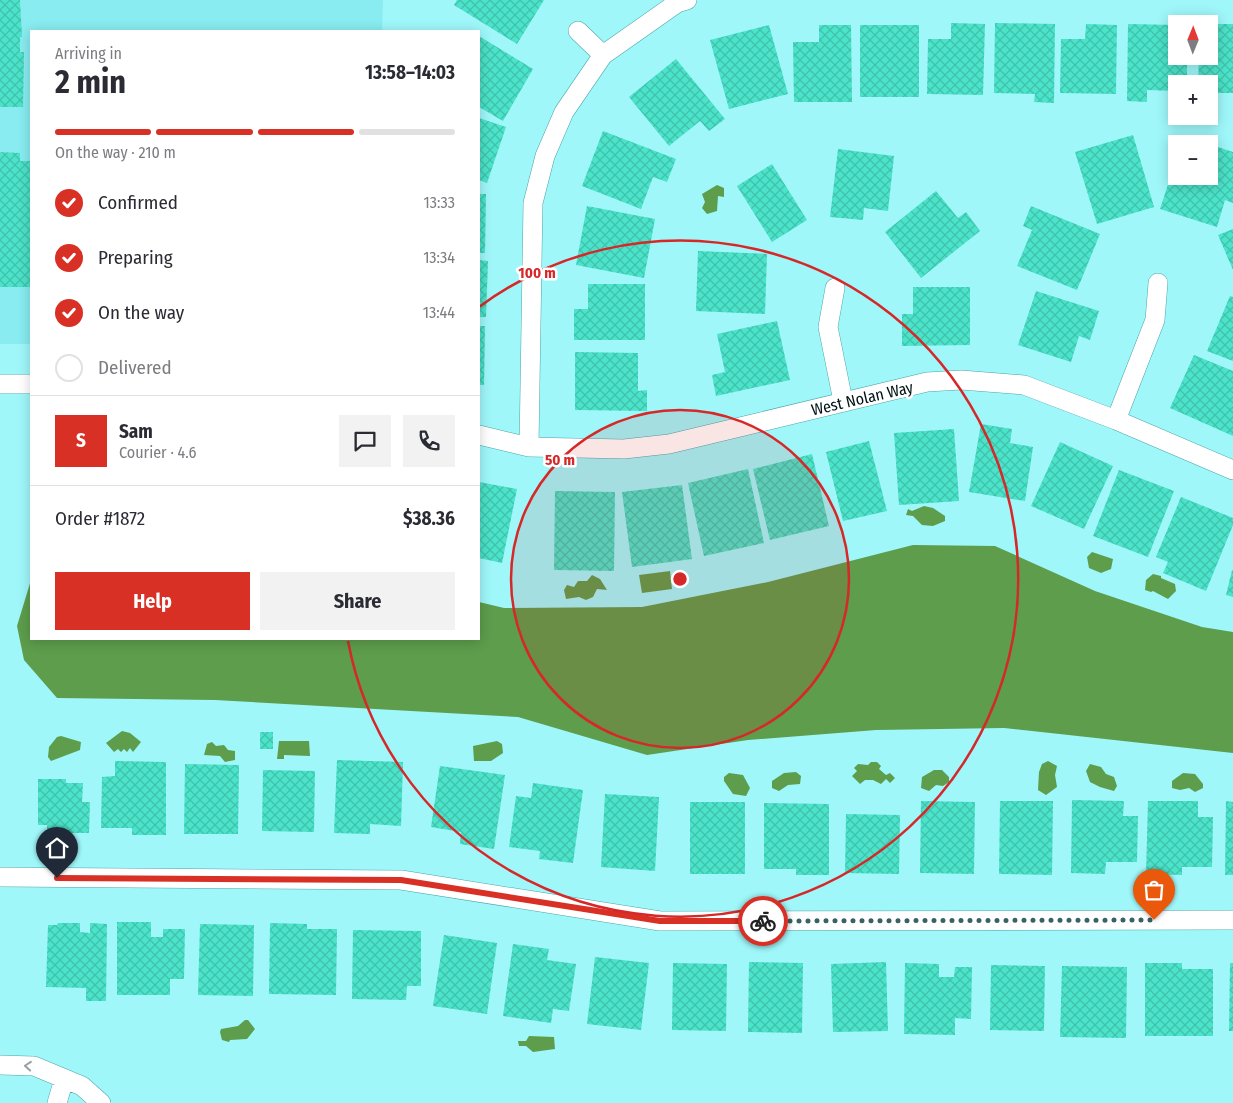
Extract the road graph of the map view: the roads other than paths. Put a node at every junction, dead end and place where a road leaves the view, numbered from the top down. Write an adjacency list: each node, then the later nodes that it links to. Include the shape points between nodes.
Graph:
1 (687, 0): 3 (street, via 677,3)
2 (578, 31): 3 (street)
3 (604, 55): 11 (street, via 564,112 545,156 533,203)
4 (1158, 283): 9 (street, via 1155,320)
5 (835, 288): 8 (street, via 828,327)
6 (0, 384): 7 (street)
7 (30, 384)
8 (843, 401): 9 (street, West Nolan Way, via 927,382 961,380 1024,385); 11 (street, West Nolan Way, via 669,444 624,450)
9 (1116, 420): 12 (street, West Nolan Way)
10 (480, 435): 11 (street, West Nolan Way)
11 (529, 447)
12 (1233, 470)
13 (0, 877): 14 (street, via 401,880 660,921)
14 (1233, 920)
15 (0, 1065): 16 (street, one-way to 15, via 34,1066)
16 (64, 1079): 17 (street); 18 (street, via 82,1086)
17 (57, 1103)
18 (101, 1103)

